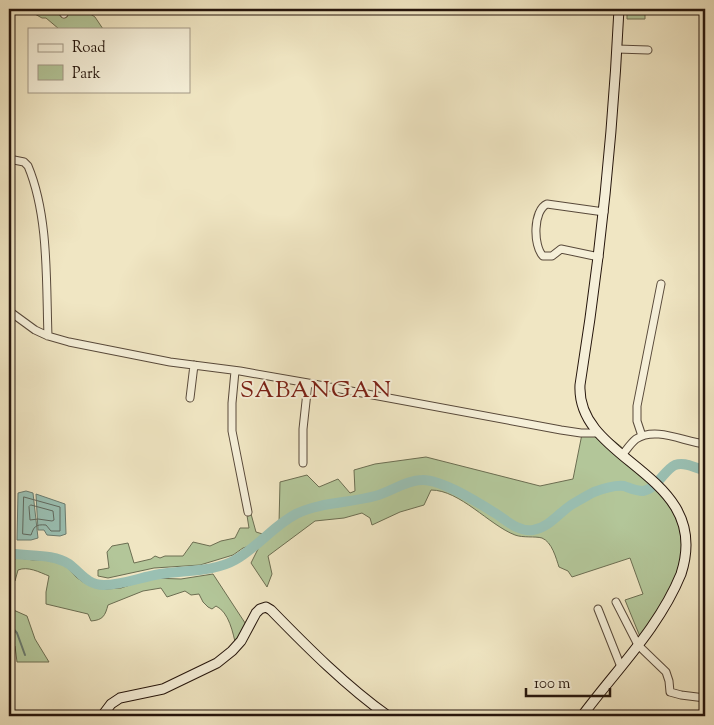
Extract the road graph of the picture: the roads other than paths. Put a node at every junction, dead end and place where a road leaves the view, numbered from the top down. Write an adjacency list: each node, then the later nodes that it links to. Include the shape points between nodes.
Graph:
1 (619, 9): 2 (street)
2 (617, 49): 3 (street); 5 (street)
3 (648, 50)
4 (9, 159): 9 (street, via 18,159 28,166 40,203)
5 (604, 212): 6 (street); 6 (street, via 548,204 539,212 536,230 537,247 543,256 552,256 561,248)
6 (600, 258): 14 (street, via 580,391 585,413)
7 (661, 284): 15 (street, via 637,406)
8 (9, 311): 9 (street)
9 (48, 336): 10 (street)
10 (194, 365): 11 (street); 13 (street)
11 (235, 370): 12 (street); 19 (street, via 232,431)
12 (308, 383): 14 (street, via 561,430); 18 (street)
13 (190, 398)
14 (599, 433): 17 (street)
15 (642, 436): 16 (street, via 664,435); 17 (street, via 633,441)
16 (705, 444)
17 (623, 454): 22 (street, via 655,480 674,502 687,535 683,568)
18 (303, 463)
19 (248, 512)
20 (616, 602): 22 (street)
21 (598, 609): 23 (street)
22 (638, 645): 23 (street); 24 (street, via 666,672 671,693)
23 (621, 667): 27 (street)
24 (705, 698)
25 (102, 716): 26 (street, via 120,698 163,689 222,660 241,641 256,612 266,607)
26 (388, 716)
27 (582, 716)

